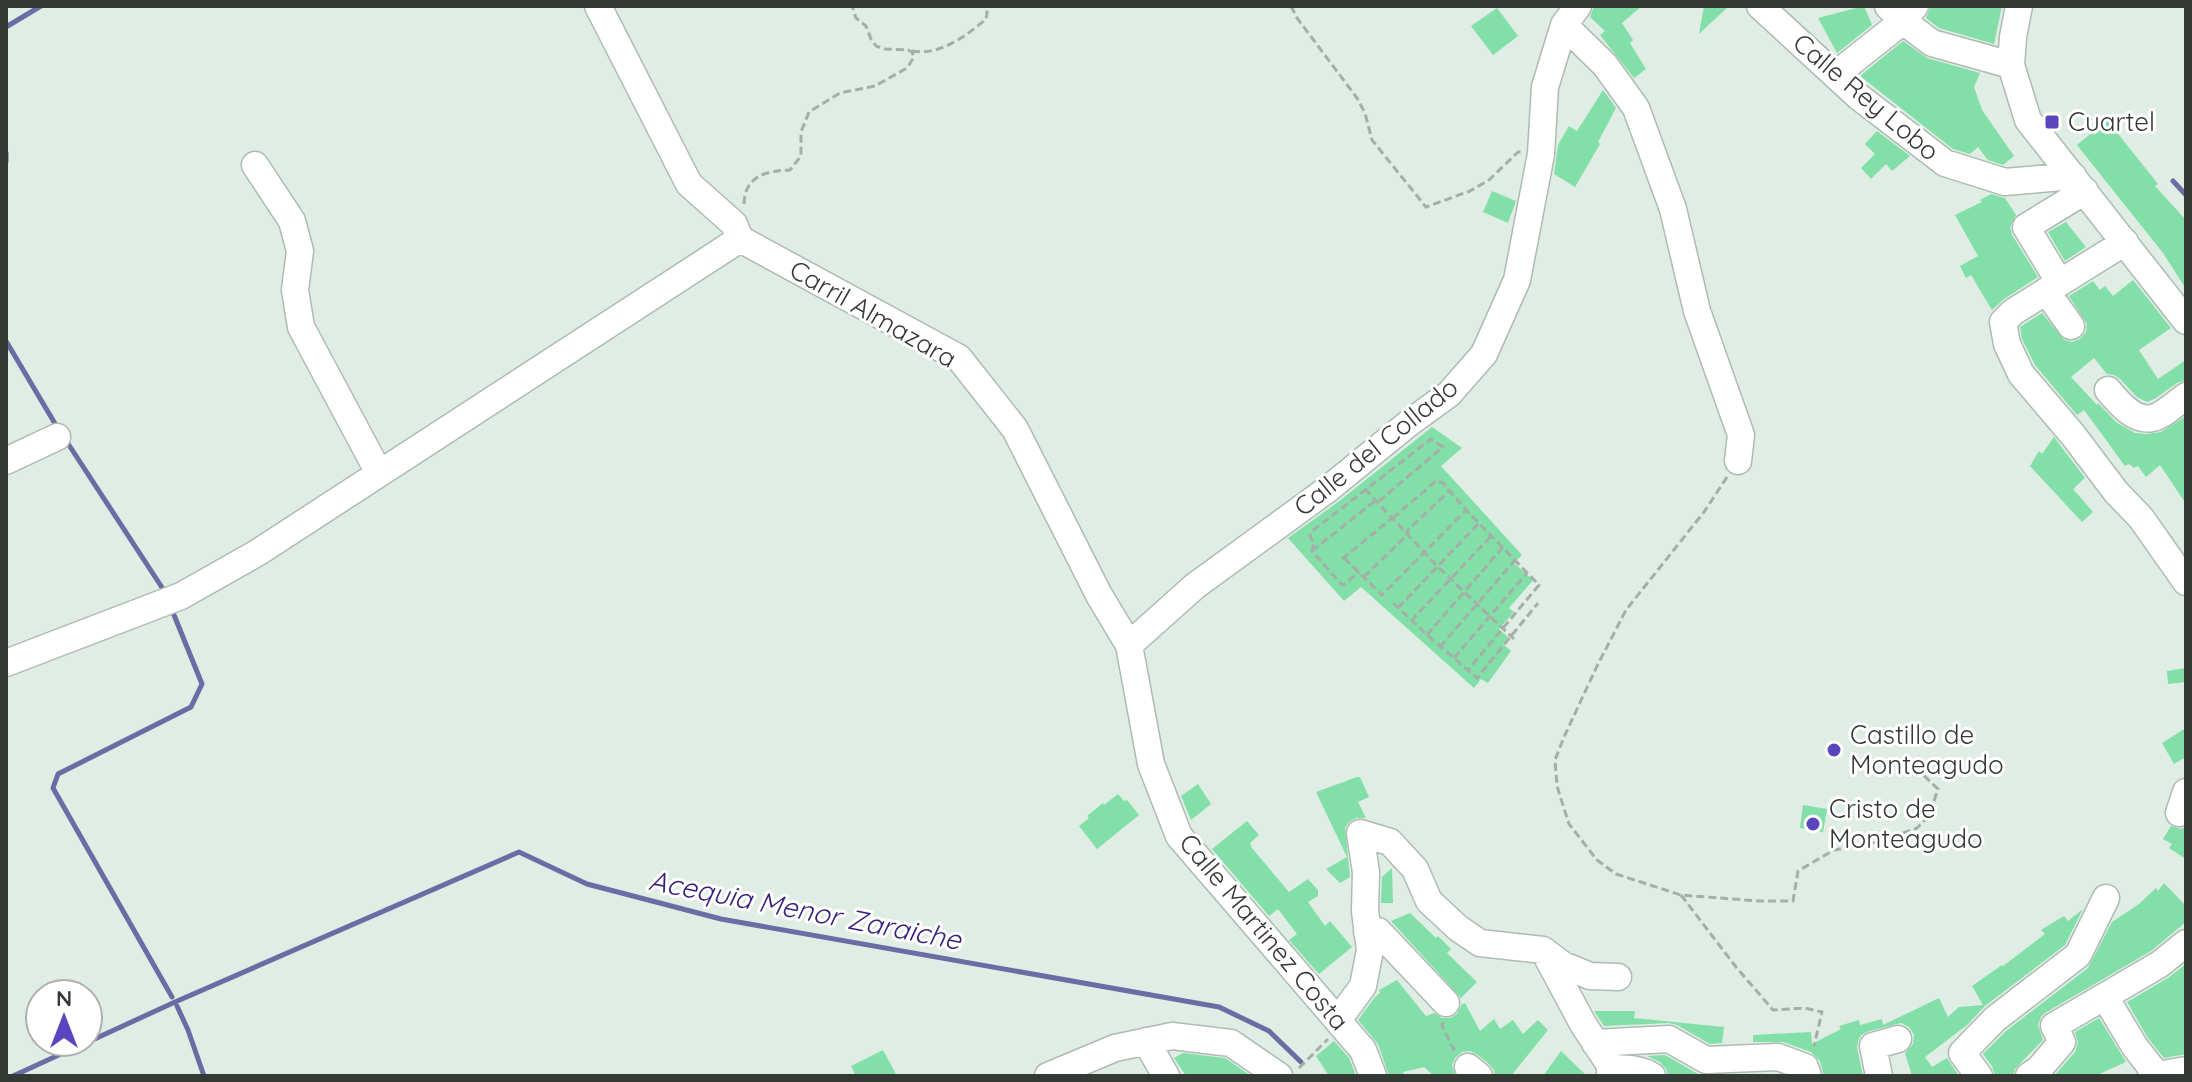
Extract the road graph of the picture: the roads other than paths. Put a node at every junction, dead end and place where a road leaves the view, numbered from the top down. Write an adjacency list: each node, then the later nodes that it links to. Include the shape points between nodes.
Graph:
1 (598, 6): 10 (street, Carril Almazara, via 689,184)
2 (1760, 6): 7 (street, Calle Rey Lobo)
3 (2019, 6): 6 (street)
4 (1902, 11): 6 (street, via 1932,43); 7 (street)
5 (1571, 15): 19 (street, via 1636,108 1673,209 1697,311 1741,435); 22 (street, Calle del Collado, via 1545,87 1541,154 1517,280 1484,354 1356,481 1195,586)
6 (2011, 65): 9 (street, via 2028,120)
7 (1835, 75): 9 (street, Calle Rey Lobo, via 1945,163 2005,182)
8 (255, 165): 20 (street, via 292,221 300,251 295,290 301,327)
9 (2079, 183): 11 (street); 12 (street, via 2026,227)
10 (737, 232): 20 (street); 22 (street, Carril Almazara, via 959,358 1015,429)
11 (2125, 242): 12 (street); 13 (street)
12 (2053, 287): 14 (street); 21 (street, via 2003,322 2011,354 2030,386 2141,518)
13 (2186, 321)
14 (2071, 326)
15 (2108, 390): 16 (street, via 2123,408 2143,418 2154,418)
16 (2186, 396)
17 (57, 437): 18 (street)
18 (6, 461)
19 (1738, 461)
20 (379, 473): 23 (street, via 181,596)
21 (2186, 582)
22 (1129, 645): 31 (street, Calle Martinez Costa, via 1151,764 1179,836)
23 (6, 663)
24 (2106, 898): 45 (street, via 2078,955 1995,1019 1962,1053)
25 (1367, 931): 27 (street, via 1360,833 1390,842 1415,869 1429,901 1480,943); 30 (street, via 1378,931); 31 (street, via 1370,950 1363,986)
26 (2186, 943): 29 (street)
27 (1543, 950): 28 (street, via 1590,976); 34 (street)
28 (1618, 977)
29 (2105, 997): 39 (street); 46 (street, via 2054,1026 2062,1042)
30 (1445, 1011)
31 (1340, 1022): 42 (street, Calle Martinez Costa, via 1363,1050)
32 (1898, 1039): 44 (street, via 1873,1046)
33 (1146, 1041): 38 (street, via 1172,1036 1231,1043); 40 (street); 41 (street)
34 (1595, 1043): 36 (street, via 1669,1039 1706,1060 1778,1057); 37 (street)
35 (2186, 1070): 39 (street)
36 (1807, 1071)
37 (1610, 1072): 43 (street, via 1623,1068)
38 (1287, 1074)
39 (2154, 1075)
40 (1048, 1076)
41 (1166, 1076)
42 (1373, 1076)
43 (1652, 1076)
44 (1879, 1076)
45 (1979, 1076)
46 (2029, 1076)

